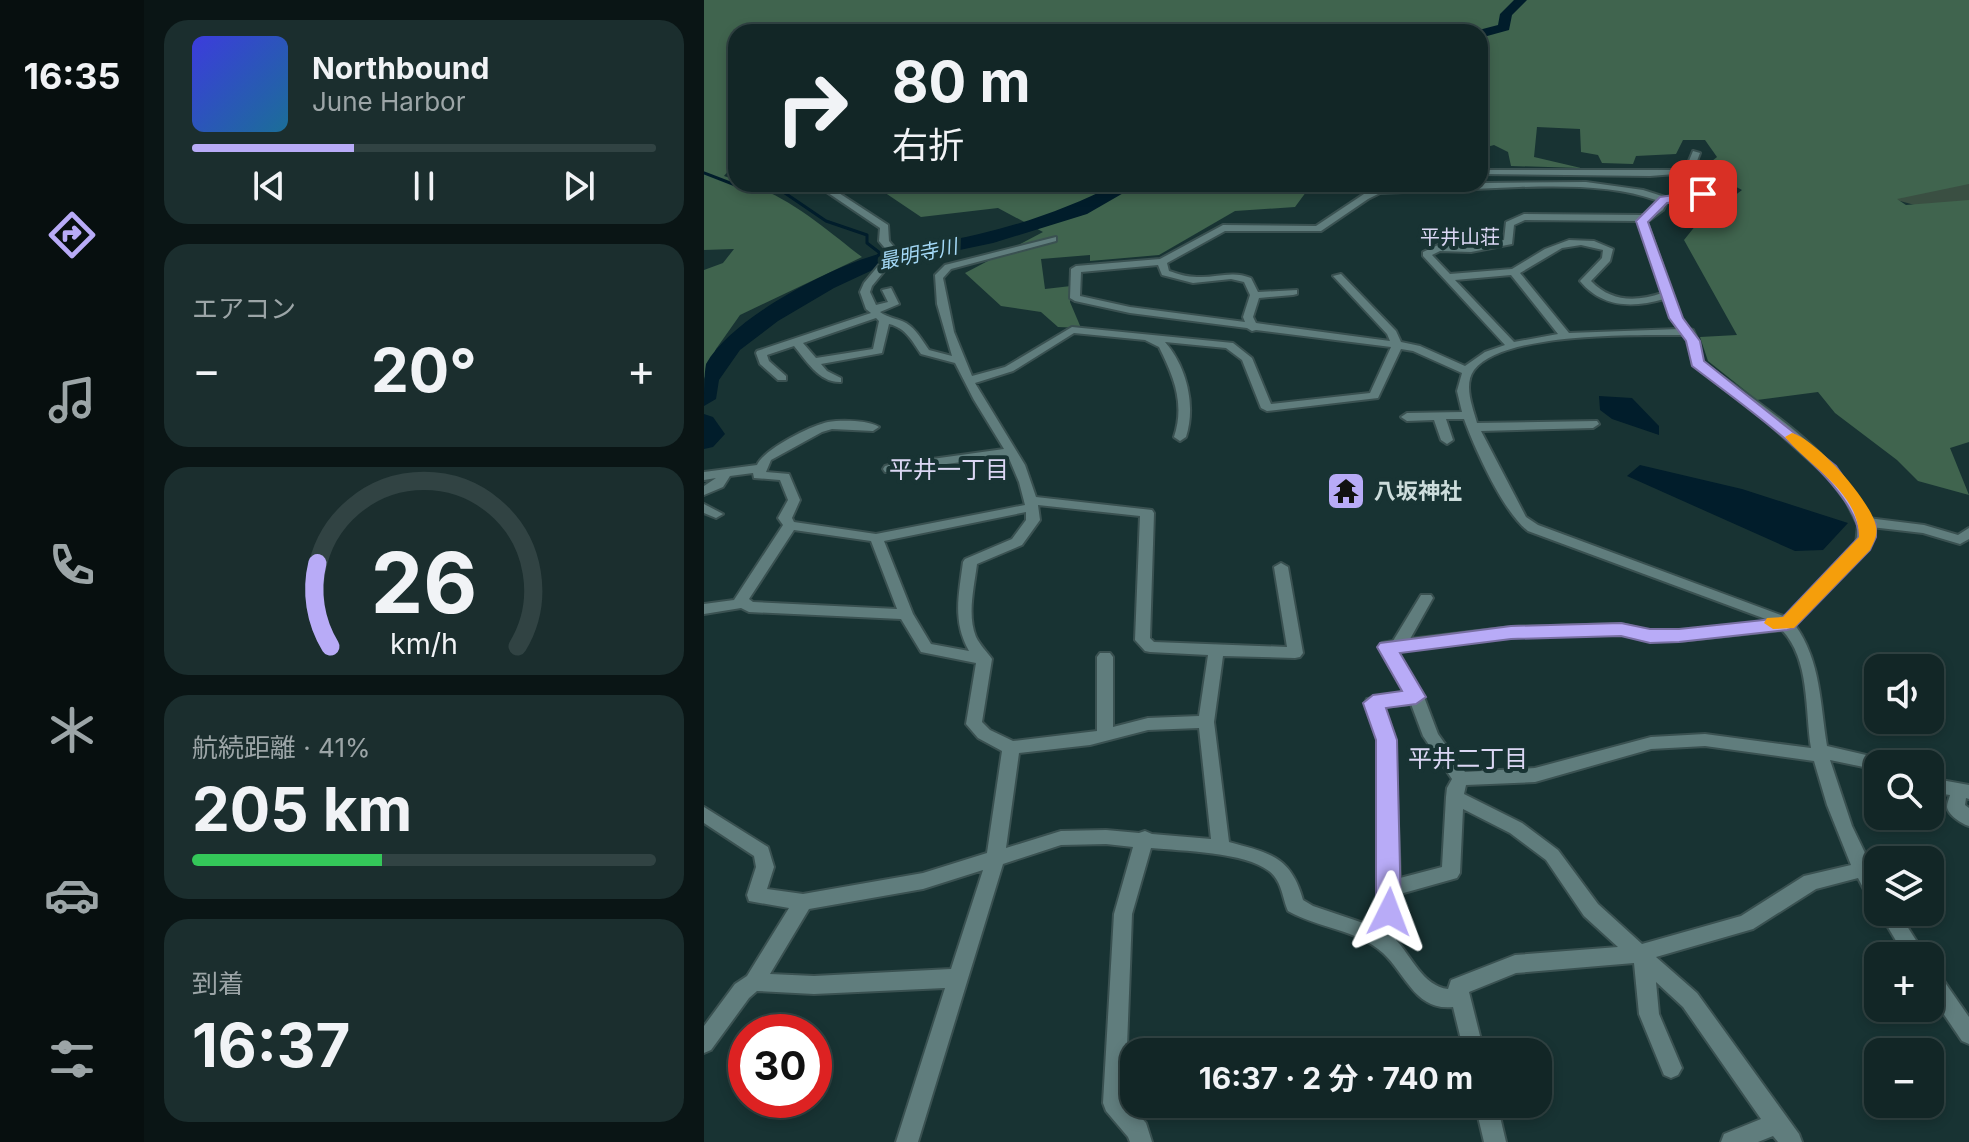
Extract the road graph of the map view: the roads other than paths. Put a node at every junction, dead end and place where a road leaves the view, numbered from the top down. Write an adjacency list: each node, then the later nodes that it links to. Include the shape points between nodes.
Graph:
1 (1696, 153): 2 (street)
2 (1689, 170): 4 (street, via 1664,175); 11 (street, via 1714,185 1698,198)
3 (1488, 172): 4 (street)
4 (1499, 172): 5 (street)
5 (1504, 185): 6 (street); 11 (street, via 1624,189)
6 (1488, 186)
7 (831, 192): 23 (street, via 885,227 884,241 894,253 865,292)
8 (1365, 192): 10 (street)
9 (1374, 192): 10 (street)
10 (1371, 194): 14 (street, via 1318,229 1223,228)
11 (1664, 200): 12 (street)
12 (1644, 218): 17 (street, via 1524,217 1509,224 1509,242 1438,248 1426,254); 21 (street)
13 (1053, 239): 32 (street, via 948,267 938,277)
14 (1162, 262): 20 (street, via 1165,273 1184,279 1237,275 1248,280); 25 (street, via 1076,269 1075,298)
15 (1514, 272): 17 (street); 21 (street, via 1564,242 1589,241 1608,249 1607,259 1585,281 1595,293 1644,303); 27 (street)
16 (1338, 276): 30 (street)
17 (1452, 277): 31 (street)
18 (887, 290): 23 (street, via 894,304)
19 (1293, 292): 20 (street)
20 (1255, 295): 25 (street, via 1248,317)
21 (1668, 295): 26 (street, via 1676,318)
22 (901, 313): 24 (street)
23 (877, 315): 24 (street); 29 (street); 33 (street, via 878,351)
24 (904, 327): 32 (street, via 925,352)
25 (1252, 328): 30 (street)
26 (1689, 332): 27 (street); 54 (street, via 1697,363 1830,470)
27 (1565, 335): 31 (street)
28 (1134, 336): 30 (street, via 1229,345 1247,358 1267,408 1374,396); 37 (street, via 1072,330 1009,369); 45 (street, via 1163,345 1182,385 1187,418)
29 (796, 341): 33 (street); 35 (street, via 761,353)
30 (1397, 345): 34 (street)
31 (1511, 345): 34 (street)
32 (960, 361): 37 (street)
33 (812, 362): 36 (street)
34 (1466, 371): 41 (street, via 1462,389)
35 (782, 378)
36 (837, 380)
37 (969, 381): 47 (street)
38 (1545, 411): 43 (street)
39 (1439, 416): 40 (street); 41 (street); 46 (street)
40 (1407, 417)
41 (1473, 422): 43 (street); 63 (street, via 1521,519 1533,528)
42 (1593, 424): 43 (street)
43 (1550, 425)
44 (873, 427): 48 (street, via 818,429 766,458)
45 (1180, 437)
46 (1447, 440)
47 (1011, 452): 49 (street); 53 (street, via 1028,479)
48 (760, 468): 50 (street); 55 (street, via 758,475 785,477 794,500 785,518)
49 (889, 469)
50 (725, 474): 51 (street); 52 (street)
51 (704, 476)
52 (704, 491)
53 (1033, 504): 57 (street); 65 (street, via 1147,513 1142,640 1150,647); 67 (street, via 1033,520 1017,542 970,562 963,624 970,644)
54 (1866, 522): 56 (street, via 1924,529 1960,540); 63 (street, via 1863,546)
55 (790, 525): 57 (street); 60 (street, via 741,600)
56 (1969, 532)
57 (876, 538): 62 (street)
58 (1281, 567): 65 (street, via 1295,653)
59 (1426, 598): 64 (street)
60 (745, 603): 61 (street); 62 (street)
61 (704, 609)
62 (906, 614): 67 (street, via 926,648)
63 (1787, 624): 64 (street, via 1679,636 1621,629 1511,632); 72 (street, via 1796,630 1808,670)
64 (1398, 646): 68 (street, via 1387,647)
65 (1216, 650): 69 (street)
66 (1105, 657): 70 (street)
67 (984, 659): 71 (street, via 974,724)
68 (1416, 697): 74 (street); 84 (street, via 1373,703 1387,740)
69 (1206, 722): 70 (street, via 1148,724); 80 (street)
70 (1105, 735): 71 (street)
71 (1011, 748): 81 (street)
72 (1821, 753): 73 (street); 74 (street, via 1705,740 1651,743 1535,775); 82 (street)
73 (1864, 761)
74 (1458, 788): 84 (street, via 1451,873); 87 (street, via 1552,855 1591,910)
75 (1944, 788): 76 (street)
76 (1964, 792): 78 (street, via 1956,807)
77 (704, 814): 85 (street, via 762,852 765,867 756,895)
78 (1969, 819)
79 (1145, 838): 80 (street); 81 (street, via 1061,838); 99 (street, via 1123,914 1114,1103)
80 (1221, 847): 86 (street, via 1276,866 1289,883 1295,905 1311,917)
81 (995, 861): 85 (street, via 923,881); 88 (street)
82 (1861, 870): 83 (street); 87 (street, via 1811,882 1746,923)
83 (1864, 875)
84 (1391, 888): 86 (street)
85 (803, 902): 89 (street)
86 (1386, 945): 90 (street, via 1431,996)
87 (1640, 958): 90 (street, via 1515,964 1458,987); 95 (street, via 1649,1014); 97 (street, via 1690,1000)
88 (958, 978): 89 (street, via 814,985); 98 (street)
89 (754, 982): 94 (street)
90 (1461, 996): 93 (street)
91 (1944, 997): 92 (street)
92 (1969, 1034)
93 (1471, 1038)
94 (704, 1043)
95 (1671, 1068)
96 (1489, 1118): 100 (street)
97 (1777, 1123): 101 (street); 102 (street)
98 (907, 1142)
99 (1141, 1142)
100 (1495, 1142)
101 (1732, 1142)
102 (1791, 1142)

